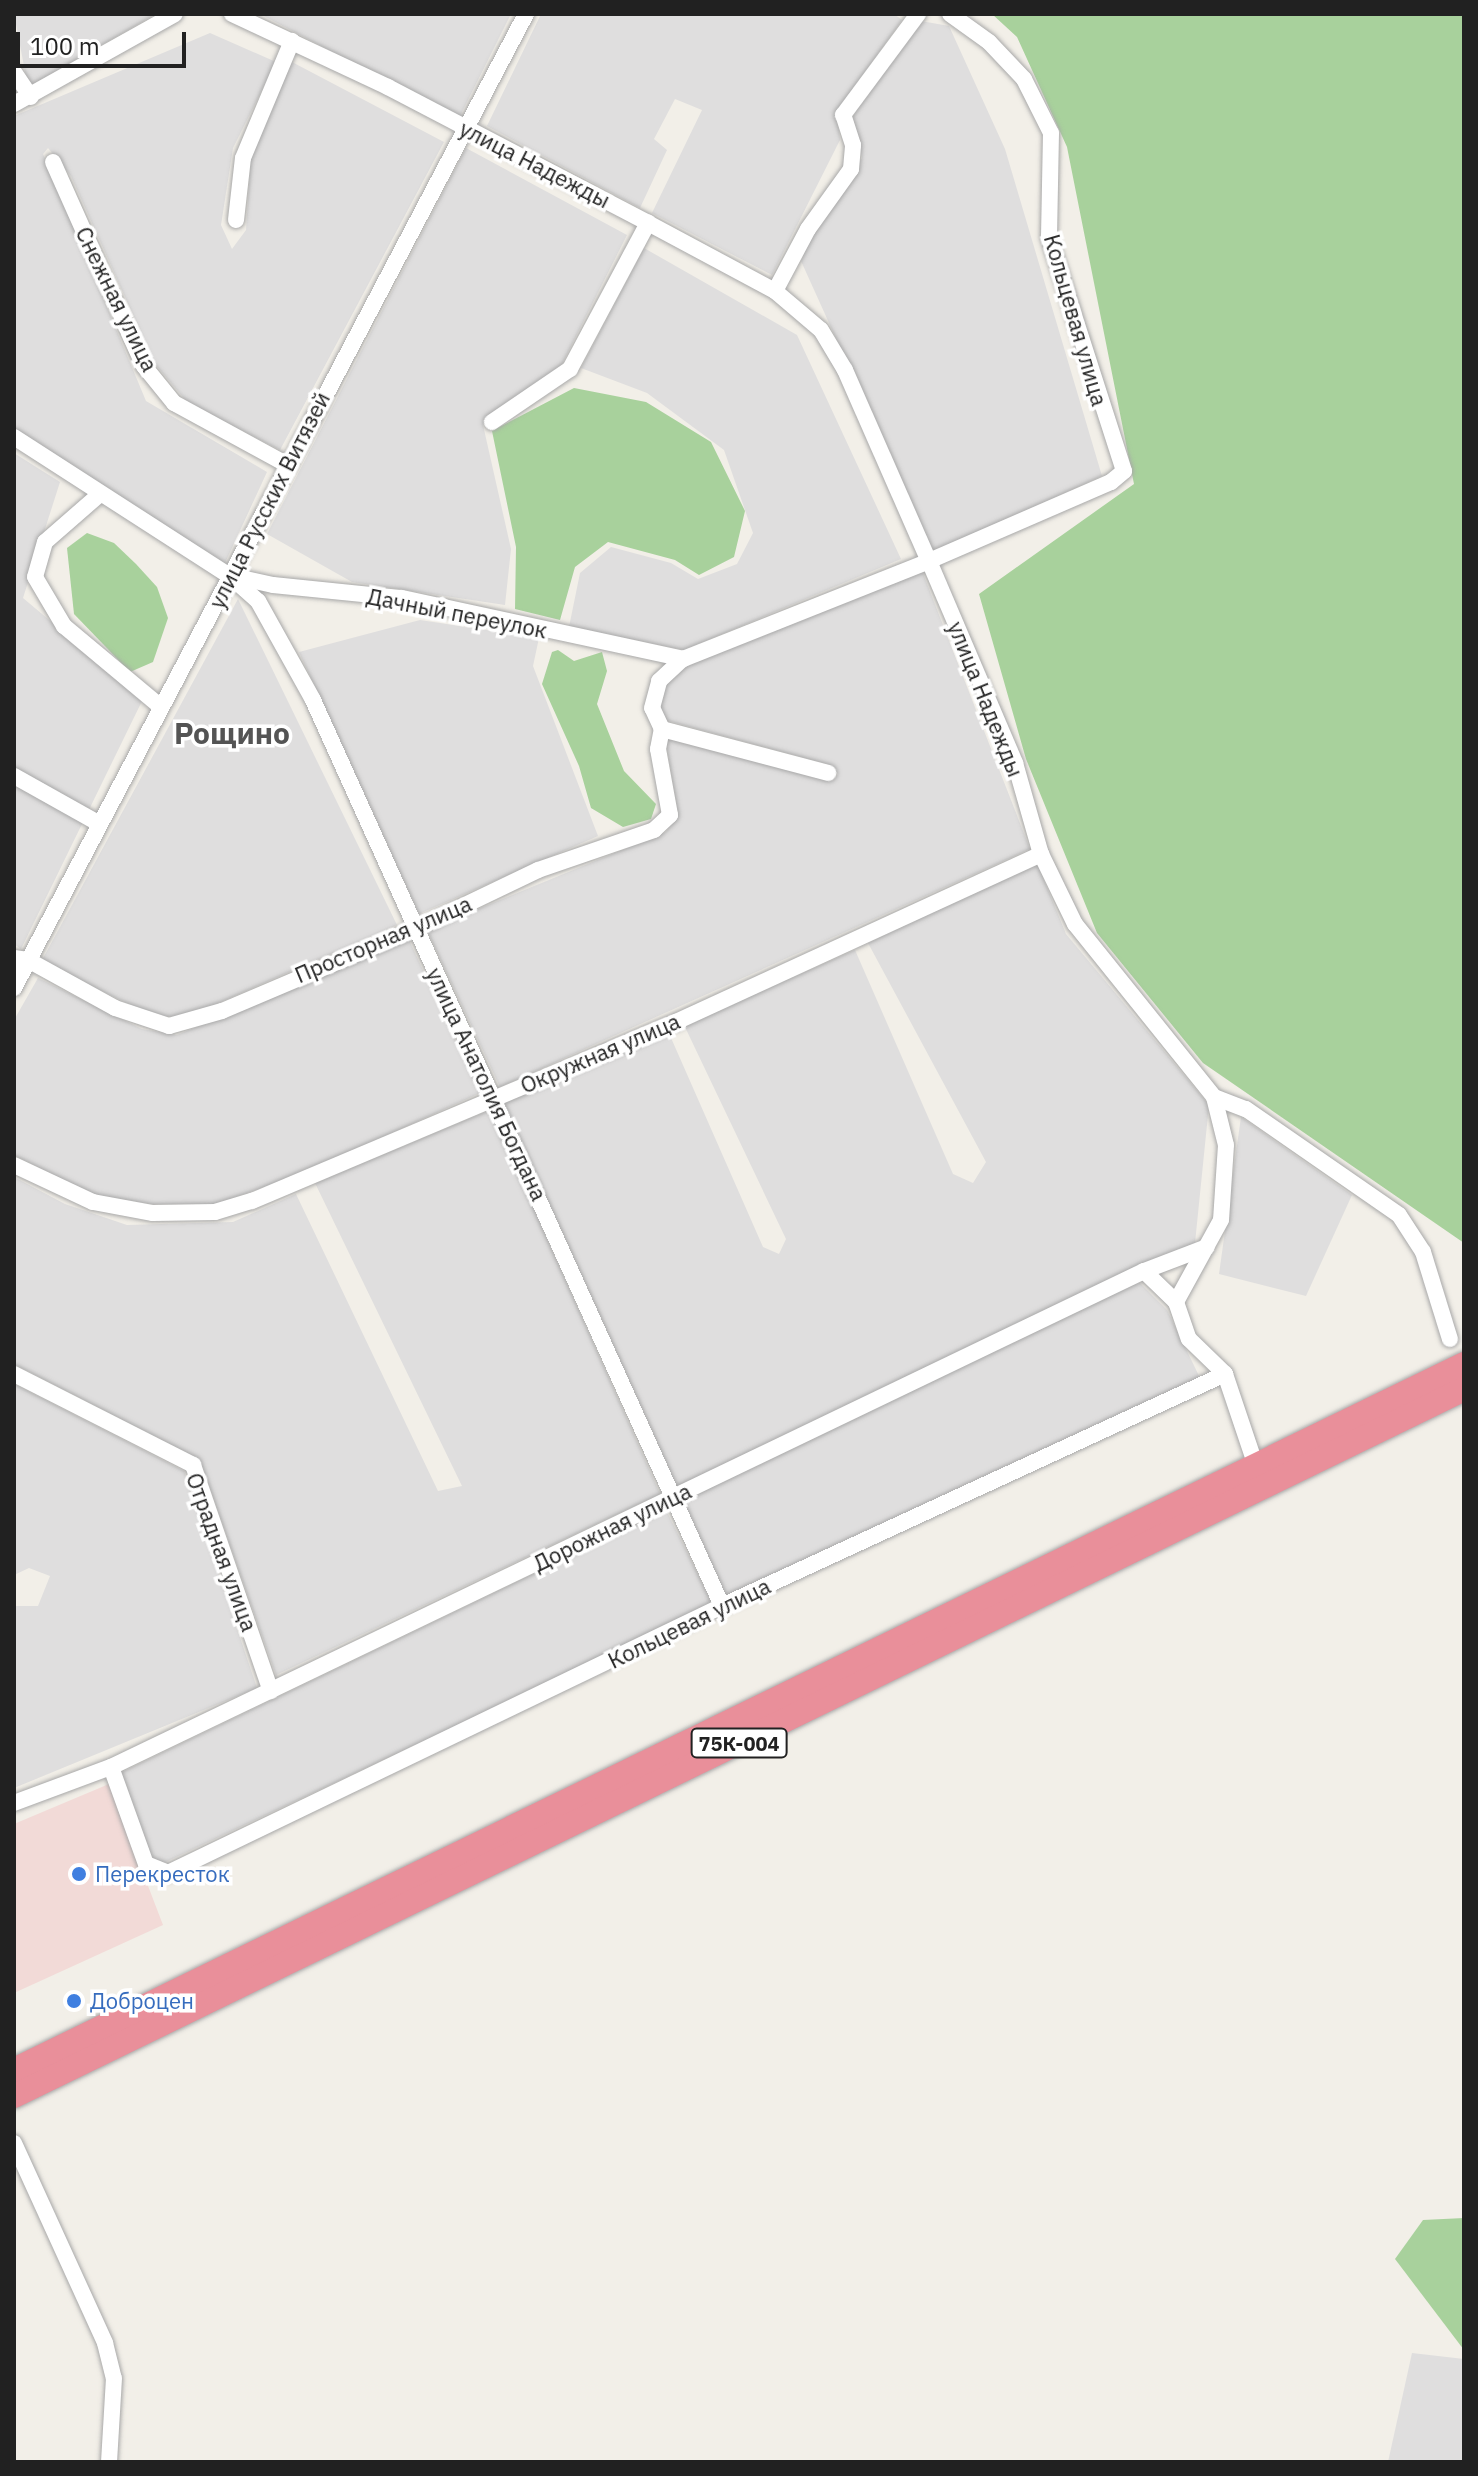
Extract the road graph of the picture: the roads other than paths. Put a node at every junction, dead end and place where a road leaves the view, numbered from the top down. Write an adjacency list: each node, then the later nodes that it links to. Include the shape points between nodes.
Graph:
1 (175, 14): 8 (street)
2 (232, 14): 6 (street, улица Надежды)
3 (526, 14): 10 (street, улица Русских Витязей)
4 (918, 14): 14 (street, via 843,115 853,145 851,169 808,229)
5 (950, 14): 18 (street, Кольцевая улица, via 989,42 1024,79 1051,133 1049,237)
6 (292, 41): 10 (street, улица Надежды); 12 (street, via 243,158)
7 (14, 72): 8 (street)
8 (31, 97): 9 (street)
9 (14, 104)
10 (465, 128): 13 (street, улица Надежды); 17 (street, улица Русских Витязей)
11 (53, 162): 17 (street, Снежная улица, via 144,366 174,403)
12 (236, 220)
13 (648, 223): 14 (street, улица Надежды); 15 (street, via 570,369)
14 (775, 291): 20 (street, улица Надежды, via 821,330 845,370)
15 (492, 422)
16 (14, 437): 19 (street)
17 (286, 464): 21 (street, улица Русских Витязей)
18 (1124, 471): 20 (street, Просторная улица, via 1111,482)
19 (100, 494): 21 (street); 23 (street, via 45,542 35,577 64,626)
20 (929, 561): 22 (street, Просторная улица); 28 (street, улица Надежды, via 1015,763)
21 (230, 576): 22 (street, Дачный переулок, via 402,598); 23 (street, улица Русских Витязей); 29 (street, улица Анатолия Богдана, via 258,601 313,700)
22 (683, 659): 24 (street, Просторная улица, via 659,681 652,708)
23 (161, 707): 27 (street, улица Русских Витязей)
24 (662, 729): 25 (street); 29 (street, Просторная улица, via 658,749 670,815 654,830 538,870)
25 (828, 773)
26 (14, 776): 27 (street)
27 (100, 824): 30 (street, улица Русских Витязей)
28 (1041, 854): 32 (street, Окружная улица, via 676,1022); 33 (street, улица Надежды, via 1075,924)
29 (415, 929): 30 (street, Просторная улица, via 222,1011 169,1026 115,1008); 32 (street, улица Анатолия Богдана)
30 (21, 959): 31 (street, улица Русских Витязей)
31 (14, 988)
32 (494, 1097): 34 (street, Окружная улица, via 307,1179 215,1212 153,1213 93,1202); 44 (street, улица Анатолия Богдана)
33 (1214, 1097): 35 (street, улица Надежды, via 1226,1145 1221,1220); 38 (street, улица Надежды, via 1246,1109 1399,1215 1423,1252)
34 (14, 1165)
35 (1207, 1247): 36 (street, Дорожная улица); 37 (street, улица Надежды)
36 (1144, 1271): 37 (street); 44 (street, Дорожная улица)
37 (1176, 1302): 41 (street, via 1189,1339)
38 (1450, 1339)
39 (1464, 1364): 43 (highway, 75К-004)
40 (14, 1374): 46 (street, Отрадная улица, via 193,1465)
41 (1225, 1374): 43 (street); 45 (street, Кольцевая улица)
42 (1464, 1389): 50 (highway, 75К-004)
43 (1256, 1466): 49 (highway, 75К-004)
44 (674, 1497): 45 (street, улица Анатолия Богдана); 46 (street, Дорожная улица)
45 (722, 1606): 47 (street, Кольцевая улица, via 168,1873 146,1864)
46 (271, 1691): 47 (street, Дорожная улица)
47 (111, 1767): 48 (street, Дорожная улица)
48 (14, 1803)
49 (14, 2070)
50 (14, 2096)
51 (14, 2143): 52 (street, via 105,2343 114,2378)
52 (109, 2462)

